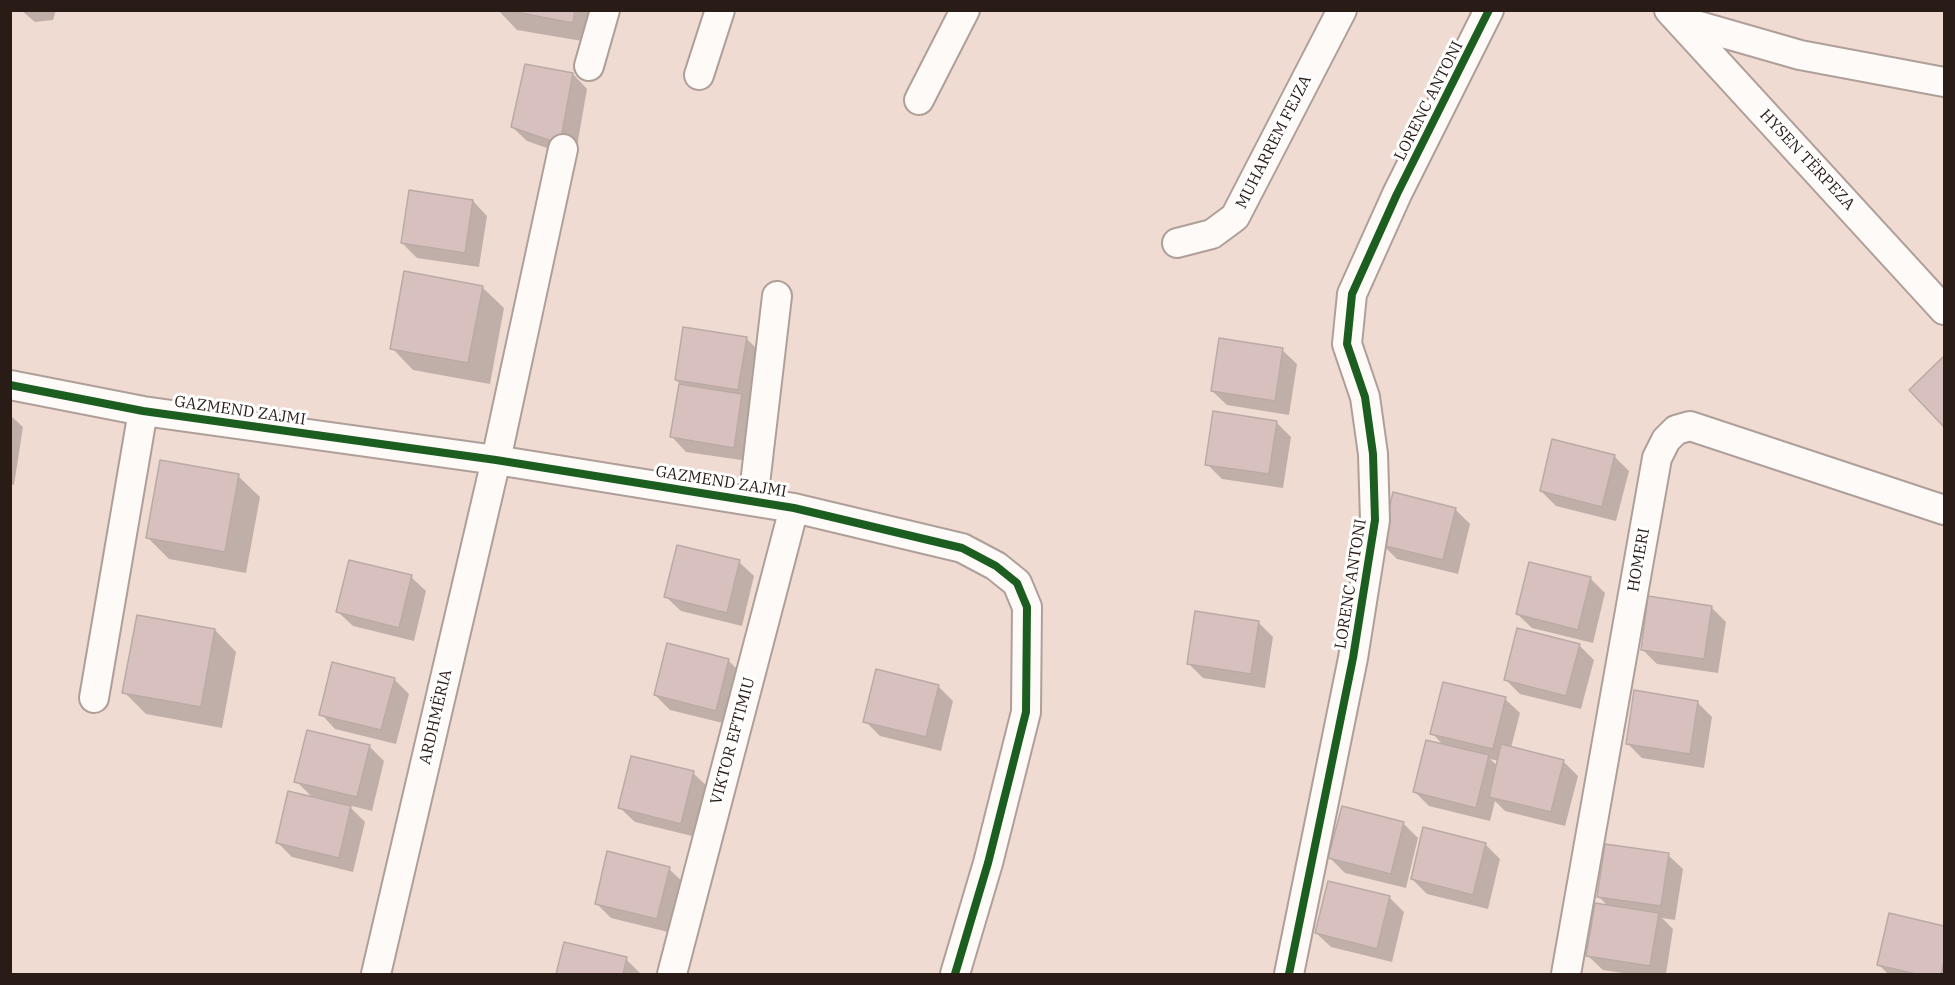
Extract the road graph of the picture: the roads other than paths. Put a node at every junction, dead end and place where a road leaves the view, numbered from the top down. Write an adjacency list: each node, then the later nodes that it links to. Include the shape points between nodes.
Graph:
1 (606, 10): 7 (street)
2 (720, 10): 8 (street)
3 (965, 10): 10 (street)
4 (1342, 10): 12 (street, MUHARREM FEJZA, via 1235,217 1212,234)
5 (1489, 10): 25 (street, LORENC ANTONI, via 1352,294 1347,344 1365,397 1373,454 1375,520 1353,658)
6 (1674, 15): 9 (street, via 1800,55); 14 (street, HYSEN TËRPEZA)
7 (589, 66)
8 (699, 75)
9 (1944, 82)
10 (920, 100)
11 (563, 149): 17 (street)
12 (1177, 243)
13 (777, 296): 18 (street, GAZMEND ZAJMI)
14 (1944, 310)
15 (10, 384): 16 (street, GAZMEND ZAJMI)
16 (143, 411): 17 (street, GAZMEND ZAJMI); 21 (street)
17 (496, 460): 18 (street, GAZMEND ZAJMI); 22 (street, ARDHMËRIA)
18 (753, 501): 19 (street, GAZMEND ZAJMI)
19 (794, 508): 23 (street, VIKTOR EFTIMIU); 24 (street, GAZMEND ZAJMI, via 962,548 996,566 1017,583 1027,608 1026,712)
20 (1944, 510): 26 (street, HOMERI, via 1690,426 1676,430 1666,440 1657,458)
21 (94, 698)
22 (376, 975)
23 (672, 975)
24 (955, 975)
25 (1288, 975)
26 (1566, 975)

